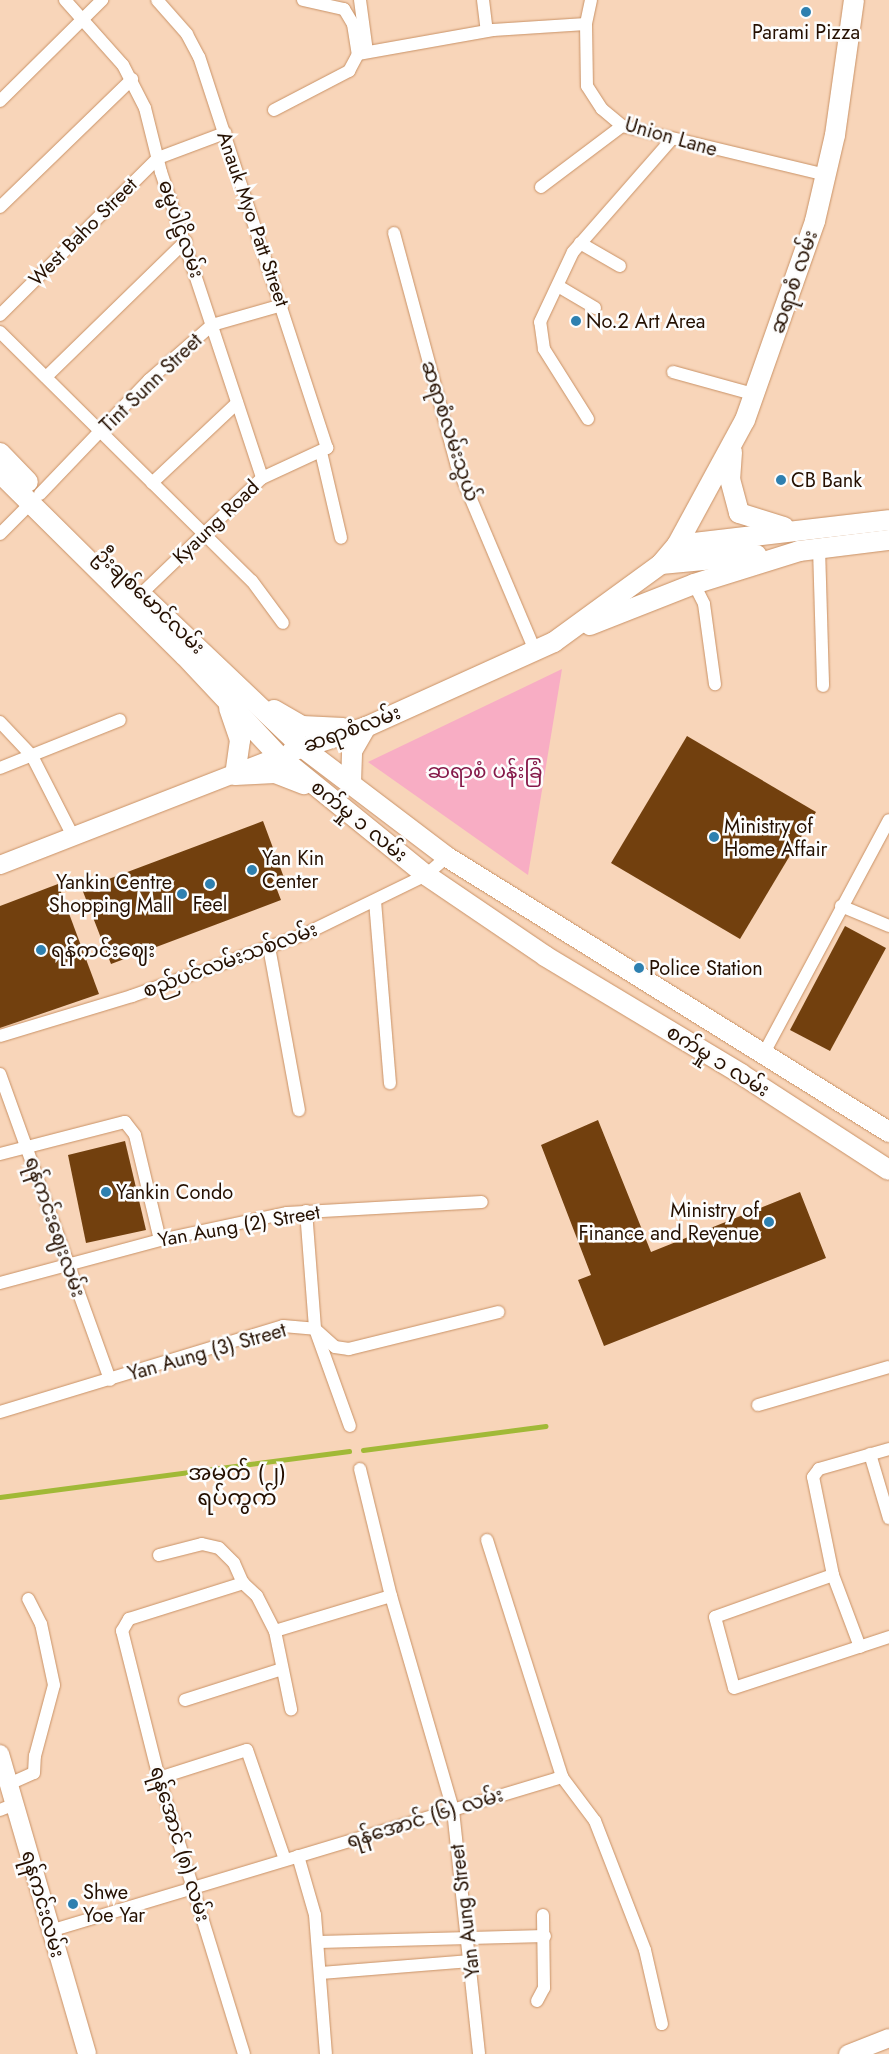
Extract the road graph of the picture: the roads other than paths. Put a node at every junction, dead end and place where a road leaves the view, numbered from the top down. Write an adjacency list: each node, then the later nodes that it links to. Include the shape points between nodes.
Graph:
1 (65, 0): 9 (street, ဓမ္မပါဠိလမ်း)
2 (102, 0): 9 (street)
3 (157, 0): 17 (street, Anauk Myo Patt Street, via 194,44)
4 (303, 0): 12 (street, via 344,9 353,24)
5 (360, 0): 12 (street)
6 (483, 0): 11 (street)
7 (591, 0): 10 (street, Union Lane)
8 (851, 1): 20 (main road, ဆရာစံ လမ်း)
9 (82, 19): 13 (street, ဓမ္မပါဠိလမ်း); 14 (street)
10 (586, 24): 11 (street); 16 (street, Union Lane, via 587,86 602,109)
11 (487, 31): 12 (street)
12 (362, 53): 15 (street, via 349,71)
13 (132, 79): 19 (street, ဓမ္မပါဠိလမ်း, via 145,108); 22 (street)
14 (0, 101)
15 (274, 110)
16 (622, 126): 18 (street, Union Lane); 21 (street)
17 (225, 133): 19 (street, West Baho Street); 28 (street, Anauk Myo Patt Street)
18 (671, 140): 20 (street, Union Lane); 25 (street)
19 (158, 158): 24 (street, ဓမ္မပါဠိလမ်း); 30 (street, West Baho Street)
20 (826, 175): 35 (main road, ဆရာစံ လမ်း, via 815,221)
21 (541, 187)
22 (0, 207)
23 (394, 233): 60 (street, ဆရာစံလမ်းသွယ်, via 457,466)
24 (186, 241): 31 (street, ဓမ္မပါဠိလမ်း); 34 (street)
25 (580, 243): 26 (street); 27 (street)
26 (620, 266)
27 (558, 286): 29 (street); 37 (street, via 540,332 544,350)
28 (282, 305): 31 (street, Tint Sunn Street); 40 (street, Anauk Myo Patt Street)
29 (595, 308)
30 (0, 314)
31 (212, 325): 36 (street, ဓမ္မပါဠိလမ်း); 38 (street, Tint Sunn Street, via 148,380)
32 (0, 332): 34 (street)
33 (673, 372): 35 (street)
34 (46, 377): 38 (street)
35 (753, 394): 39 (main road, ဆရာစံ လမ်း)
36 (237, 402): 43 (street, ဓမ္မပါဠိလမ်း); 44 (street)
37 (588, 419)
38 (102, 432): 44 (street); 45 (street, Tint Sunn Street)
39 (733, 444): 47 (main road, via 730,479 739,513 758,522); 52 (main road, ဆရာစံ လမ်း)
40 (324, 451): 43 (street, Kyaung Road); 50 (street, Anauk Myo Patt Street)
41 (0, 453): 45 (main road, ဦးချစ်မောင်လမ်း)
42 (0, 473): 45 (main road, ဦးချစ်မောင်လမ်း)
43 (262, 478): 48 (street, Kyaung Road)
44 (152, 483): 48 (street)
45 (35, 499): 49 (street, Tint Sunn Street); 57 (main road, ဦးချစ်မောင်လမ်း); 63 (main road, ဦးချစ်မောင်လမ်း)
46 (889, 520): 47 (main road)
47 (806, 531): 52 (main road)
48 (204, 533): 57 (street, Kyaung Road); 58 (street, via 252,581)
49 (0, 534)
50 (342, 538)
51 (889, 540): 53 (main road)
52 (677, 545): 55 (main road, ဆရာစံလမ်း)
53 (819, 548): 54 (main road); 62 (street)
54 (799, 551): 55 (main road); 56 (main road)
55 (661, 564): 59 (main road, ဆရာစံလမ်း)
56 (694, 584): 59 (main road); 61 (street, via 704,604)
57 (141, 594): 63 (main road, ဦးချစ်မောင်လမ်း)
58 (283, 623)
59 (570, 633): 60 (main road, ဆရာစံလမ်း)
60 (535, 651): 66 (main road, ဆရာစံလမ်း)
61 (715, 684)
62 (823, 686)
63 (230, 690): 66 (main road, via 302,726); 67 (main road, ဦးချစ်မောင်လမ်း); 69 (main road, ဦးချစ်မောင်လမ်း); 71 (main road, via 240,740)
64 (120, 720): 68 (street)
65 (0, 722): 68 (street)
66 (366, 727): 67 (main road, ဆရာစံလမ်း); 72 (main road, via 352,751)
67 (302, 747): 69 (main road, ဆရာစံလမ်း); 72 (main road, စက်မှု ၁ လမ်း)
68 (32, 756): 70 (street); 75 (street)
69 (279, 756): 71 (main road, ဆရာစံလမ်း); 73 (main road, စက်မှု ၁ လမ်း)
70 (0, 768)
71 (235, 775): 73 (main road, via 275,773 299,781); 75 (main road, ဆရာစံလမ်း)
72 (351, 783): 76 (main road, စက်မှု ၁ လမ်း)
73 (334, 802): 78 (main road, စက်မှု ၁ လမ်း)
74 (889, 820): 80 (street)
75 (74, 838): 77 (main road, ဆရာစံလမ်း)
76 (447, 857): 78 (street, စည်ပင်လမ်းသစ်လမ်း); 84 (main road, စက်မှု ၁ လမ်း)
77 (0, 865)
78 (433, 880): 79 (street, စည်ပင်လမ်းသစ်လမ်း); 88 (main road, စက်မှု ၁ လမ်း, via 545,956)
79 (375, 901): 82 (street, စည်ပင်လမ်းသစ်လမ်း); 87 (street, via 384,975)
80 (841, 906): 81 (street); 84 (street)
81 (889, 926)
82 (269, 947): 83 (street, စည်ပင်လမ်းသစ်လမ်း); 89 (street)
83 (0, 1036)
84 (764, 1054): 86 (main road, စက်မှု ၁ လမ်း)
85 (0, 1074): 91 (street, ရန်ကင်းဈေးလမ်း)
86 (799, 1076): 88 (main road); 90 (main road, စက်မှု ၁ လမ်း)
87 (390, 1083)
88 (784, 1101): 93 (main road, စက်မှု ၁ လမ်း)
89 (299, 1110)
90 (889, 1132)
91 (26, 1147): 92 (street); 96 (street, via 124,1122 135,1135); 97 (street, ရန်ကင်းဈေးလမ်း)
92 (0, 1154)
93 (889, 1170)
94 (482, 1202): 95 (street, Yan Aung (2) Street)
95 (306, 1210): 96 (street, Yan Aung (2) Street); 100 (street)
96 (160, 1240): 97 (street, Yan Aung (2) Street)
97 (67, 1264): 98 (street, Yan Aung (2) Street); 102 (street, ရန်ကင်းဈေးလမ်း)
98 (0, 1283)
99 (498, 1312): 100 (street, Yan Aung (3) Street, via 349,1349 335,1347)
100 (315, 1329): 102 (street, Yan Aung (3) Street, via 284,1326); 105 (street)
101 (889, 1367): 103 (street)
102 (110, 1380): 104 (street, Yan Aung (3) Street)
103 (758, 1406)
104 (0, 1412)
105 (350, 1426)
106 (889, 1448): 107 (street)
107 (870, 1454): 109 (street); 112 (street, via 819,1469 813,1477)
108 (360, 1469): 114 (street, Yan Aung Street)
109 (889, 1518)
110 (487, 1540): 123 (street)
111 (158, 1555): 113 (street, via 202,1544 219,1548 234,1563)
112 (833, 1575): 118 (street); 118 (street, via 715,1617 732,1686 738,1688)
113 (243, 1583): 116 (street, via 257,1596); 124 (street, ရန်အောင် (၈) လမ်း, via 129,1619 122,1631)
114 (392, 1596): 116 (street); 127 (street, Yan Aung Street)
115 (28, 1599): 125 (street, via 41,1624 54,1686 34,1756 34,1773)
116 (274, 1630): 119 (street)
117 (889, 1637): 118 (street)
118 (860, 1647)
119 (282, 1669): 120 (street); 121 (street)
120 (186, 1700)
121 (291, 1709)
122 (0, 1754): 125 (main road, ရန်ကင်းလမ်း)
123 (562, 1776): 127 (street, ရန်အောင် (၆) လမ်း); 139 (street, via 596,1821 645,1950)
124 (159, 1778): 129 (street, via 247,1750); 130 (street, ရန်အောင် (၈) လမ်း)
125 (9, 1784): 126 (main road, ရန်ကင်းလမ်း)
126 (7, 1807): 132 (main road, ရန်ကင်းလမ်း)
127 (453, 1810): 128 (street, ရန်အောင် (၆) လမ်း); 134 (street, Yan Aung Street)
128 (298, 1856): 129 (street, ရန်အောင် (၆) လမ်း); 135 (street)
129 (285, 1860): 130 (street, ရန်အောင် (၆) လမ်း)
130 (193, 1888): 132 (street, ရန်အောင် (၆) လမ်း); 142 (street, ရန်အောင် (၈) လမ်း)
131 (543, 1915): 133 (street)
132 (50, 1931): 141 (main road, ရန်ကင်းလမ်း)
133 (545, 1936): 134 (street); 138 (street, via 544,1988)
134 (470, 1939): 135 (street); 136 (street, Yan Aung Street)
135 (319, 1942): 137 (street)
136 (471, 1961): 137 (street); 144 (street, Yan Aung Street)
137 (321, 1973): 143 (street)
138 (537, 2001)
139 (662, 2024)
140 (889, 2038): 145 (main road)
141 (87, 2054)
142 (244, 2054)
143 (326, 2054)
144 (479, 2054)
145 (848, 2054)

